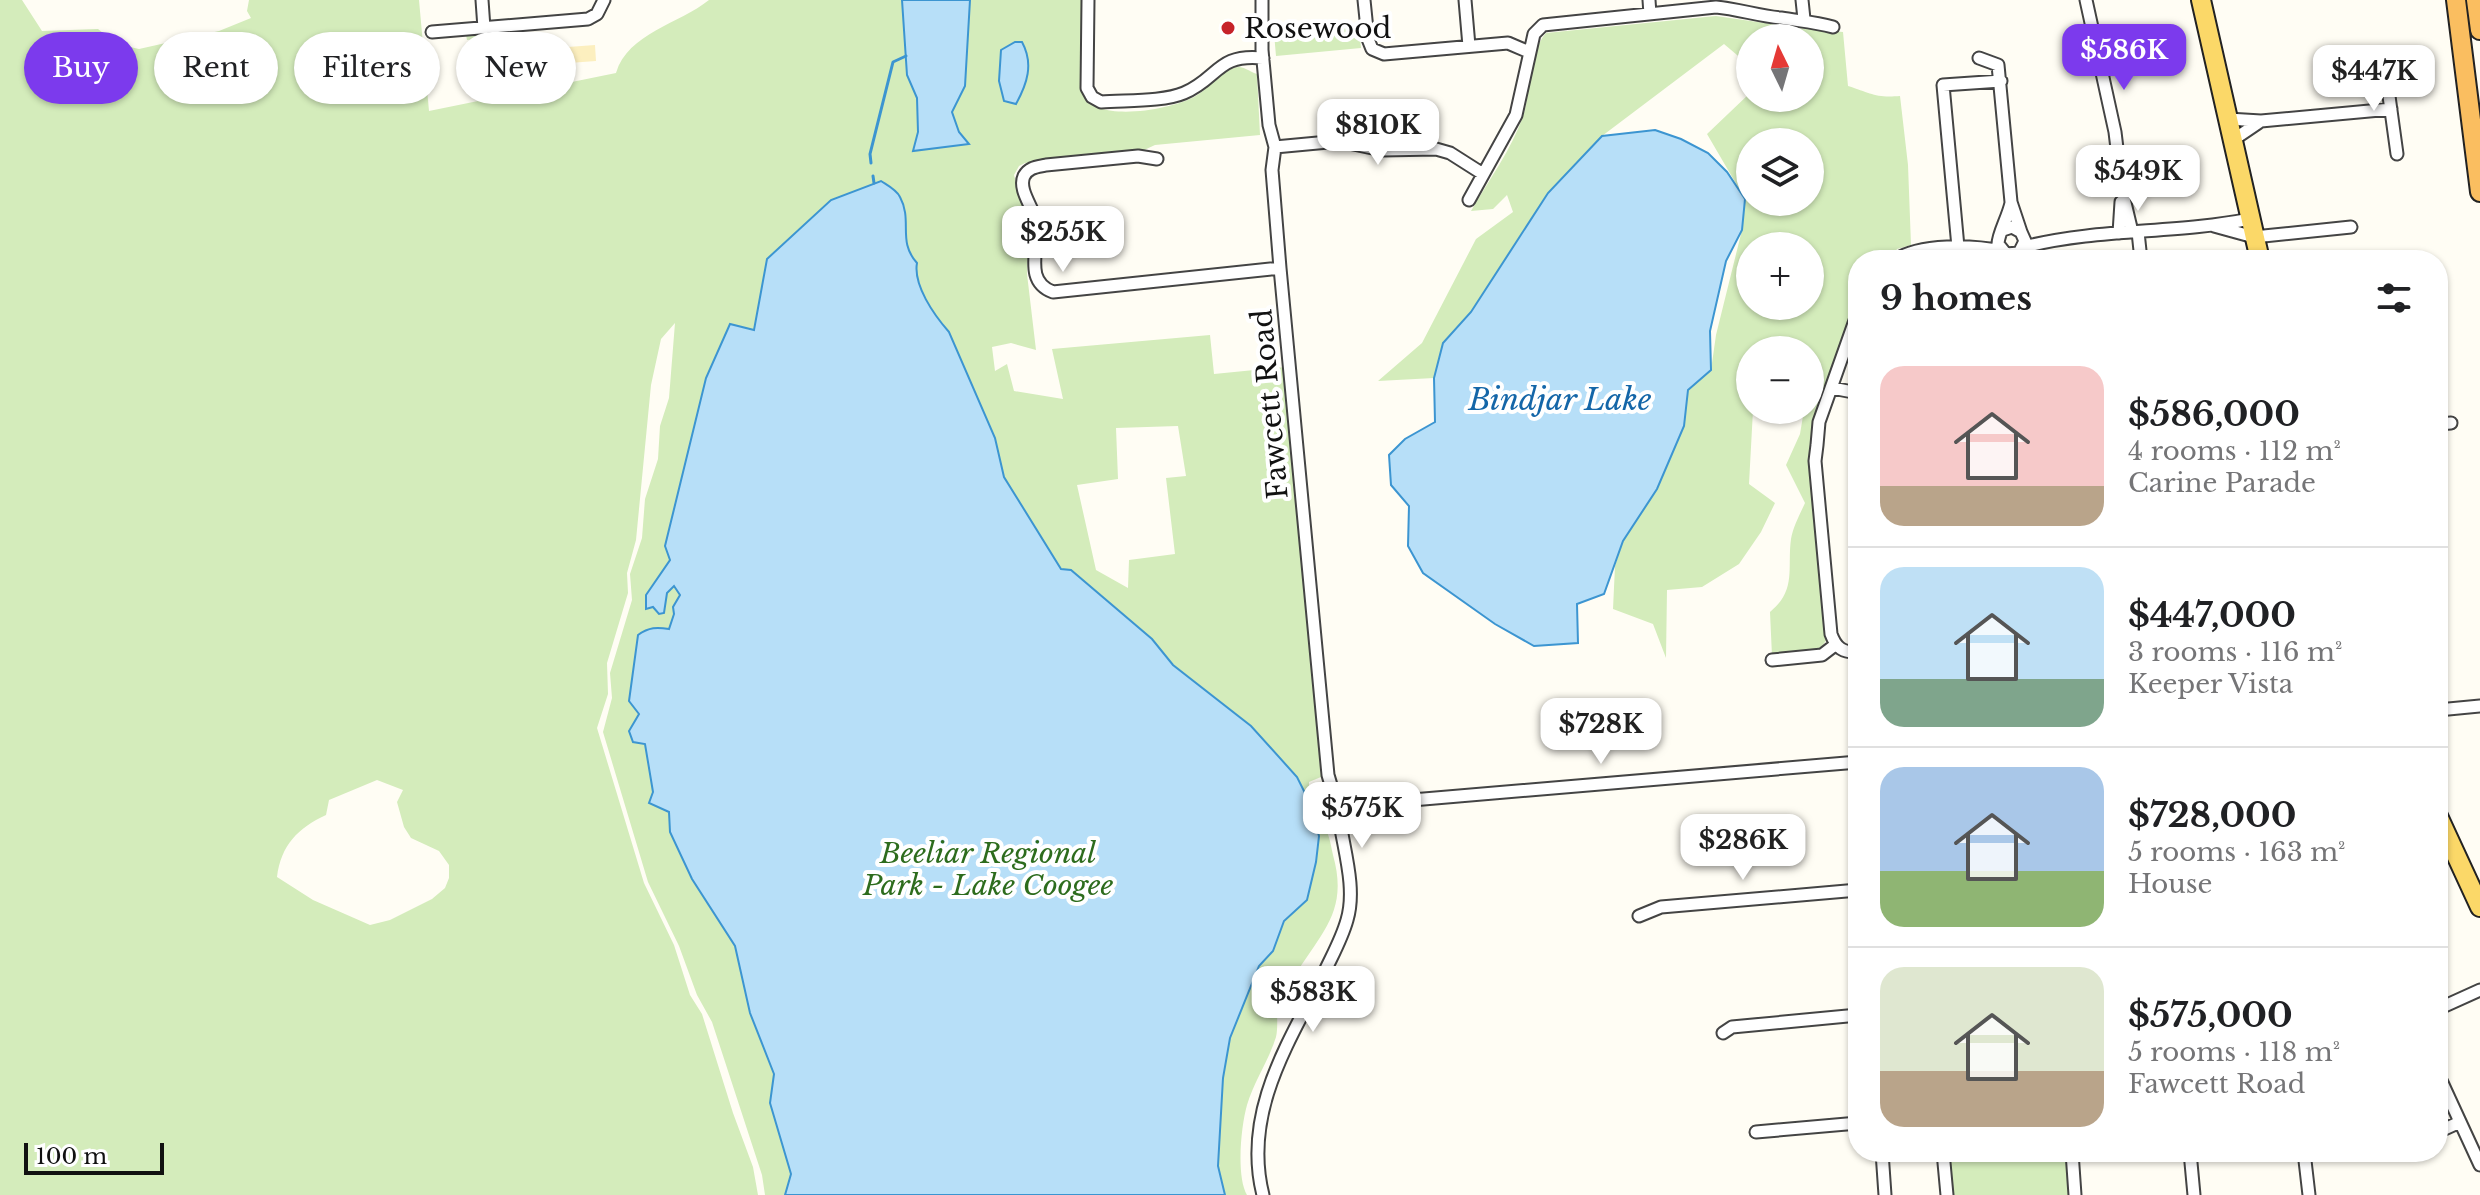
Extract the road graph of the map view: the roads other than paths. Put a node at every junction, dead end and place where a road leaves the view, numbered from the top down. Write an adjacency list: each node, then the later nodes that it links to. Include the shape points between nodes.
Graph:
1 (482, 0): 17 (street)
2 (604, 0): 17 (street, via 588,19)
3 (1088, 0): 22 (street, via 1087,88 1101,102 1174,96 1229,60)
4 (1262, 0): 22 (street, Fawcett Road)
5 (1364, 0): 20 (street, via 1372,49 1384,54)
6 (1465, 0): 20 (street)
7 (1649, 0): 14 (street)
8 (1802, 0): 15 (street)
9 (2086, 0): 34 (street)
10 (2201, 0): 27 (main road)
11 (2456, 0): 35 (highway)
12 (2476, 0): 18 (highway)
13 (1743, 5): 14 (street); 15 (street, via 1780,18)
14 (1650, 14): 21 (street, via 1543,25)
15 (1804, 19): 16 (street)
16 (1833, 27)
17 (484, 28): 19 (street)
18 (2480, 30)
19 (432, 32)
20 (1469, 46): 21 (street, via 1508,43)
21 (1529, 52): 33 (street, via 1516,115)
22 (1263, 58): 30 (street, Fawcett Road)
23 (1979, 58): 25 (street, via 1998,65)
24 (2385, 67): 26 (street)
25 (2001, 81): 37 (street); 46 (street, via 1943,85)
26 (2391, 109): 28 (street); 31 (street)
27 (2228, 119): 28 (street); 29 (main road)
28 (2261, 121): 29 (street)
29 (2233, 140): 40 (main road)
30 (1275, 147): 33 (street, via 1339,141 1382,150 1436,149); 52 (street, Fawcett Road)
31 (2397, 154)
32 (1157, 159): 52 (street, via 1138,156 1046,165 1025,174 1022,184 1037,232 1034,272 1043,288 1053,292)
33 (1483, 174): 36 (street)
34 (2122, 190): 42 (street); 43 (street)
35 (2480, 192)
36 (1469, 200)
37 (2011, 202): 41 (street); 45 (street)
38 (2213, 226): 40 (street); 40 (street); 42 (street)
39 (2351, 227): 40 (street)
40 (2252, 228): 51 (main road)
41 (2001, 232): 44 (street); 45 (street, via 2012,227); 49 (street)
42 (2135, 232): 43 (street); 50 (street)
43 (2119, 233): 45 (street)
44 (1978, 246): 46 (street); 48 (street)
45 (2021, 246)
46 (1958, 247): 47 (street)
47 (1932, 250)
48 (1990, 250)
49 (2002, 250)
50 (2139, 250)
51 (2258, 250)
52 (1280, 268): 62 (street, Fawcett Road, via 1328,775)
53 (1848, 341): 54 (street)
54 (1832, 388): 55 (street); 56 (street, via 1819,422 1815,461)
55 (1848, 391)
56 (1835, 645): 57 (street); 58 (street, via 1822,655)
57 (1848, 653)
58 (1772, 660)
59 (2480, 706): 60 (street)
60 (2448, 709)
61 (1848, 763): 63 (street)
62 (1336, 802): 63 (street); 64 (street, via 1329,815)
63 (1350, 808): 64 (street, via 1349,817)
64 (1340, 823): 84 (street, via 1350,882 1348,919 1271,1080 1257,1147)
65 (2448, 838): 67 (main road)
66 (1848, 891): 68 (street, via 1661,907)
67 (2480, 907)
68 (1639, 916)
69 (2480, 990): 70 (street)
70 (2448, 1004)
71 (1848, 1016): 72 (street, via 1732,1027)
72 (1723, 1033)
73 (2448, 1096): 74 (street)
74 (2460, 1122): 76 (street); 83 (street)
75 (1848, 1124): 77 (street)
76 (2448, 1127)
77 (1756, 1132)
78 (1883, 1162): 85 (street)
79 (1944, 1162): 86 (street)
80 (2073, 1162): 87 (street)
81 (2191, 1162): 88 (street)
82 (2305, 1162): 89 (street)
83 (2480, 1165)
84 (1263, 1195)
85 (1885, 1195)
86 (1947, 1195)
87 (2075, 1195)
88 (2194, 1195)
89 (2309, 1195)

